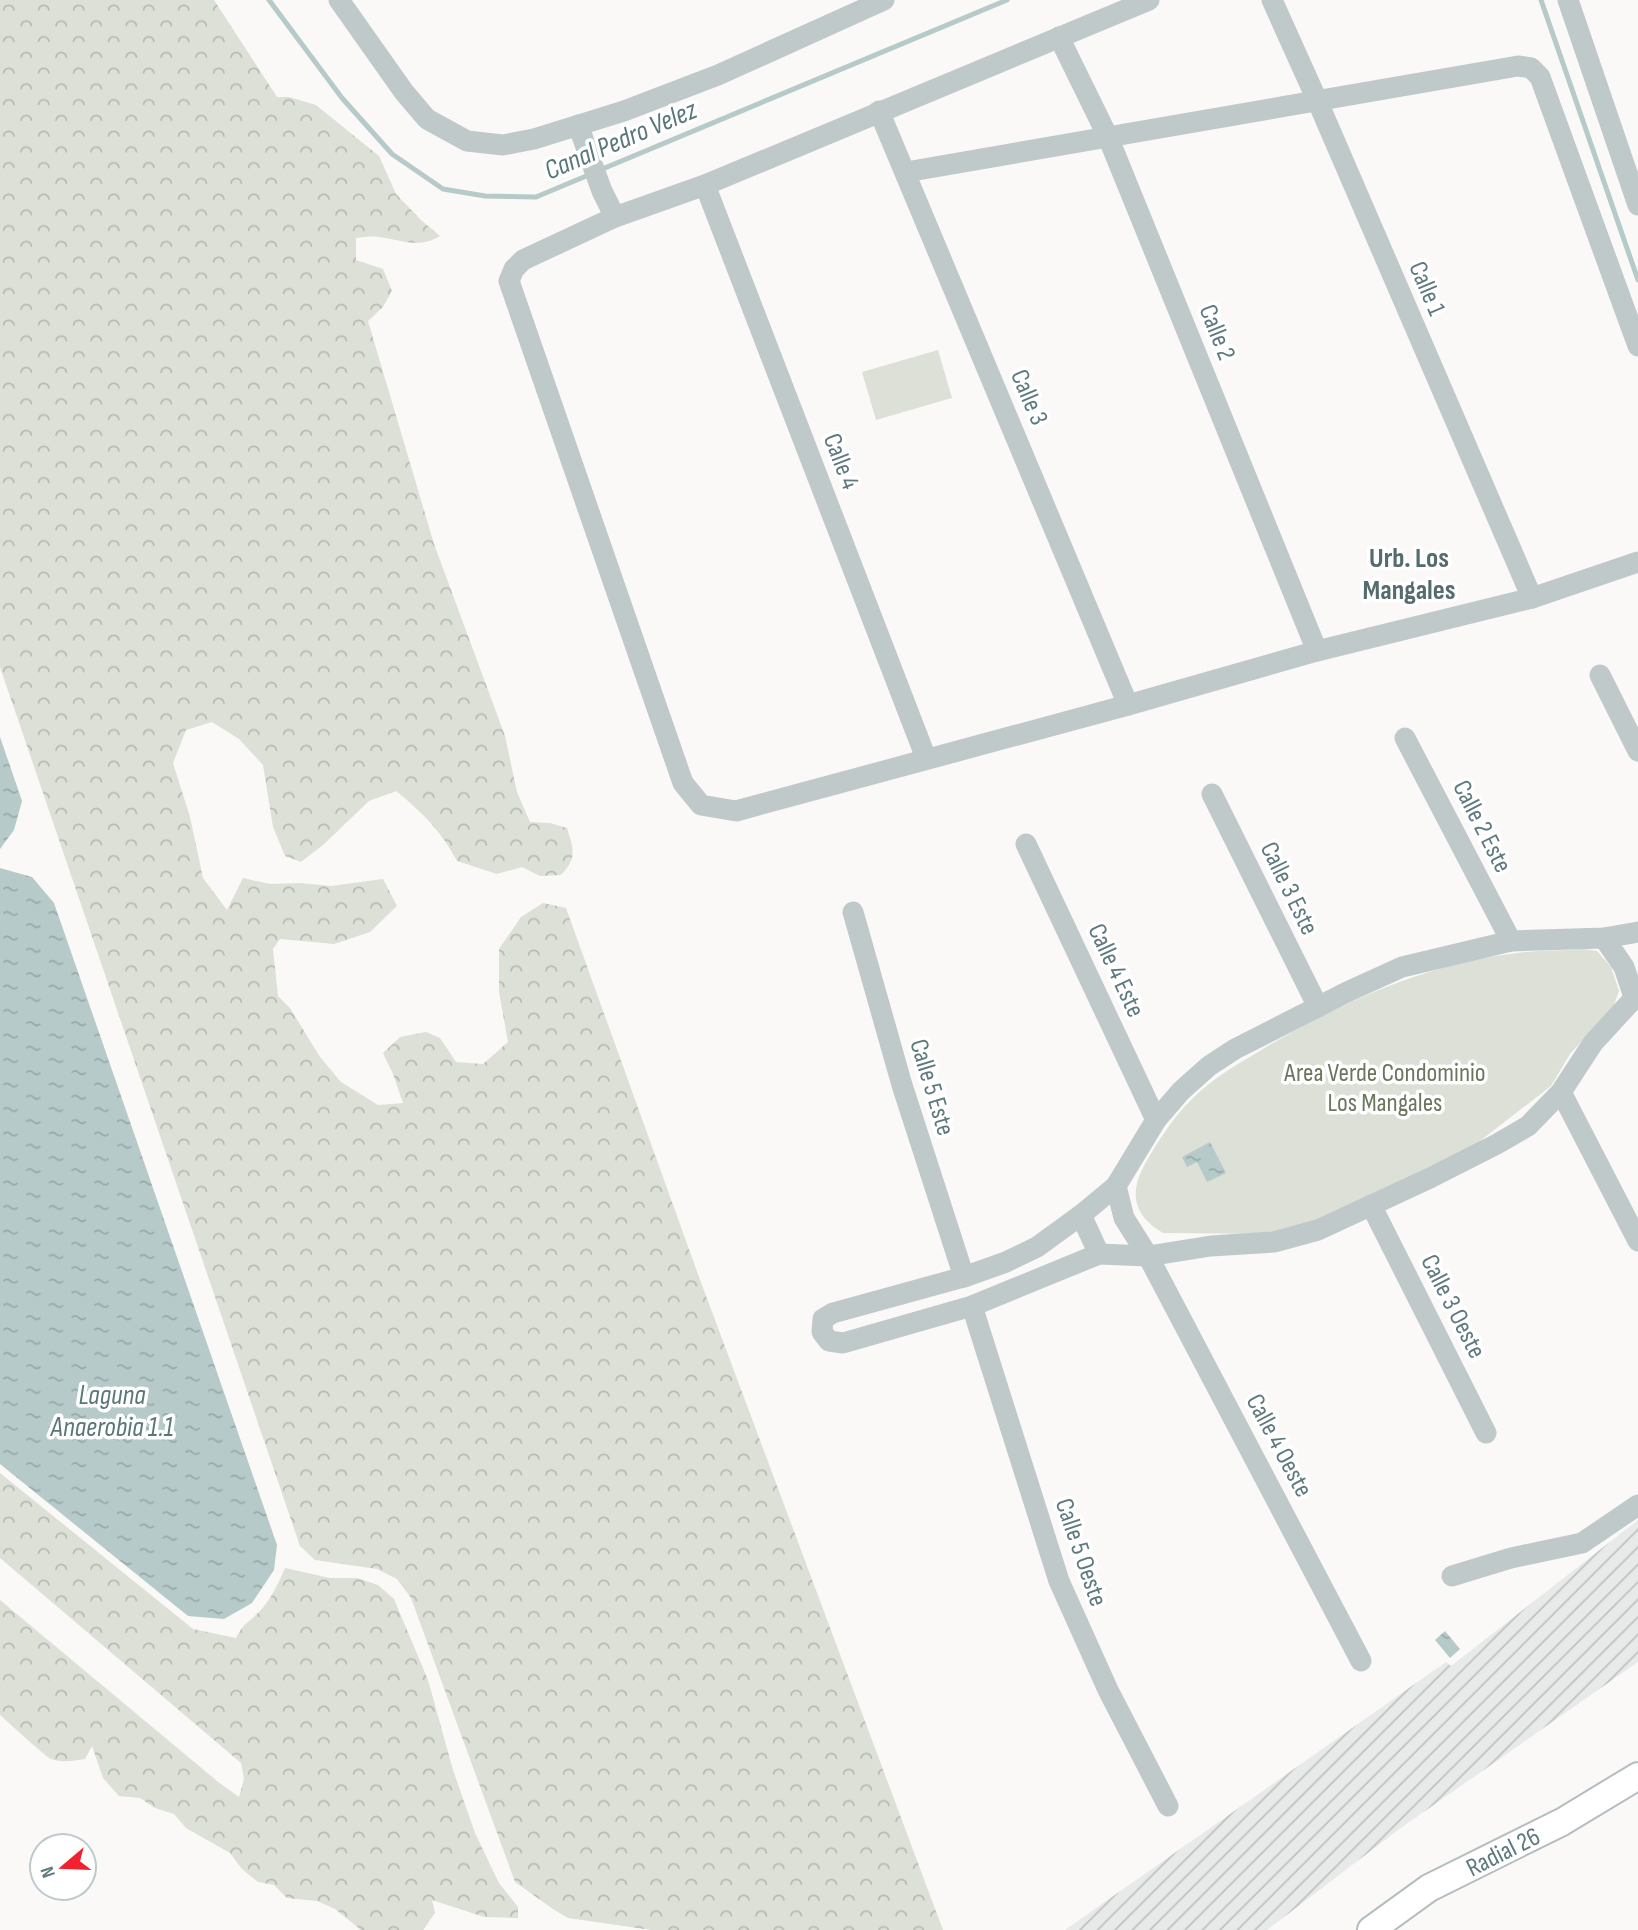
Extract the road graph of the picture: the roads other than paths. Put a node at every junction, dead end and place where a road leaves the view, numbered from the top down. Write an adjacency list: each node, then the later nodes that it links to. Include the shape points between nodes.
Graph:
1 (339, 0): 9 (street, via 427,119 467,141 503,145)
2 (884, 0): 9 (street, via 718,75 624,111)
3 (1149, 0): 6 (street)
4 (1272, 0): 7 (street, Calle 1)
5 (1568, 0): 13 (street)
6 (1059, 37): 8 (street); 10 (street, Calle 2)
7 (1317, 100): 10 (street); 15 (street, via 1518,66 1531,68 1540,77); 17 (street, Calle 1)
8 (879, 111): 11 (street, Calle 3); 12 (street)
9 (581, 134): 14 (street)
10 (1108, 137): 11 (street); 18 (street, Calle 2)
11 (905, 172): 20 (street, Calle 3)
12 (705, 185): 14 (street); 23 (street, Calle 4)
13 (1638, 205)
14 (615, 217): 23 (street, via 523,260 509,281 683,783 701,805 736,811)
15 (1638, 346)
16 (1638, 562): 17 (street)
17 (1532, 598): 18 (street)
18 (1317, 651): 20 (street)
19 (1600, 675): 22 (street)
20 (1128, 705): 23 (street)
21 (1405, 738): 29 (street, Calle 2 Este)
22 (1638, 751)
23 (926, 758)
24 (1212, 794): 31 (street, Calle 3 Este)
25 (1026, 844): 33 (street, Calle 4 Este)
26 (853, 912): 40 (street, Calle 5 Este)
27 (1638, 932): 28 (street)
28 (1604, 938): 29 (street); 30 (street, via 1624,967)
29 (1511, 941): 31 (street, via 1402,967)
30 (1636, 996): 32 (street, via 1593,1043)
31 (1318, 1007): 33 (street, via 1209,1066)
32 (1561, 1092): 35 (street, via 1528,1126); 37 (street)
33 (1156, 1121): 34 (street)
34 (1116, 1186): 36 (street); 39 (street, Calle 4 Oeste, via 1124,1218)
35 (1371, 1205): 39 (street, via 1318,1230 1274,1242); 42 (street, Calle 3 Oeste)
36 (1081, 1215): 38 (street); 40 (street, via 1037,1247)
37 (1638, 1241)
38 (1099, 1254): 39 (street); 41 (street)
39 (1149, 1256): 45 (street, Calle 4 Oeste)
40 (964, 1277): 41 (street, via 832,1313 823,1320 822,1332 829,1341 843,1343)
41 (972, 1306): 47 (street, Calle 5 Oeste, via 1059,1581)
42 (1486, 1433)
43 (1638, 1505): 44 (street, via 1582,1543)
44 (1452, 1576)
45 (1361, 1661)
46 (1638, 1776): 48 (main road, Radial 26, via 1562,1822 1429,1888)
47 (1168, 1806)
48 (1371, 1930)

